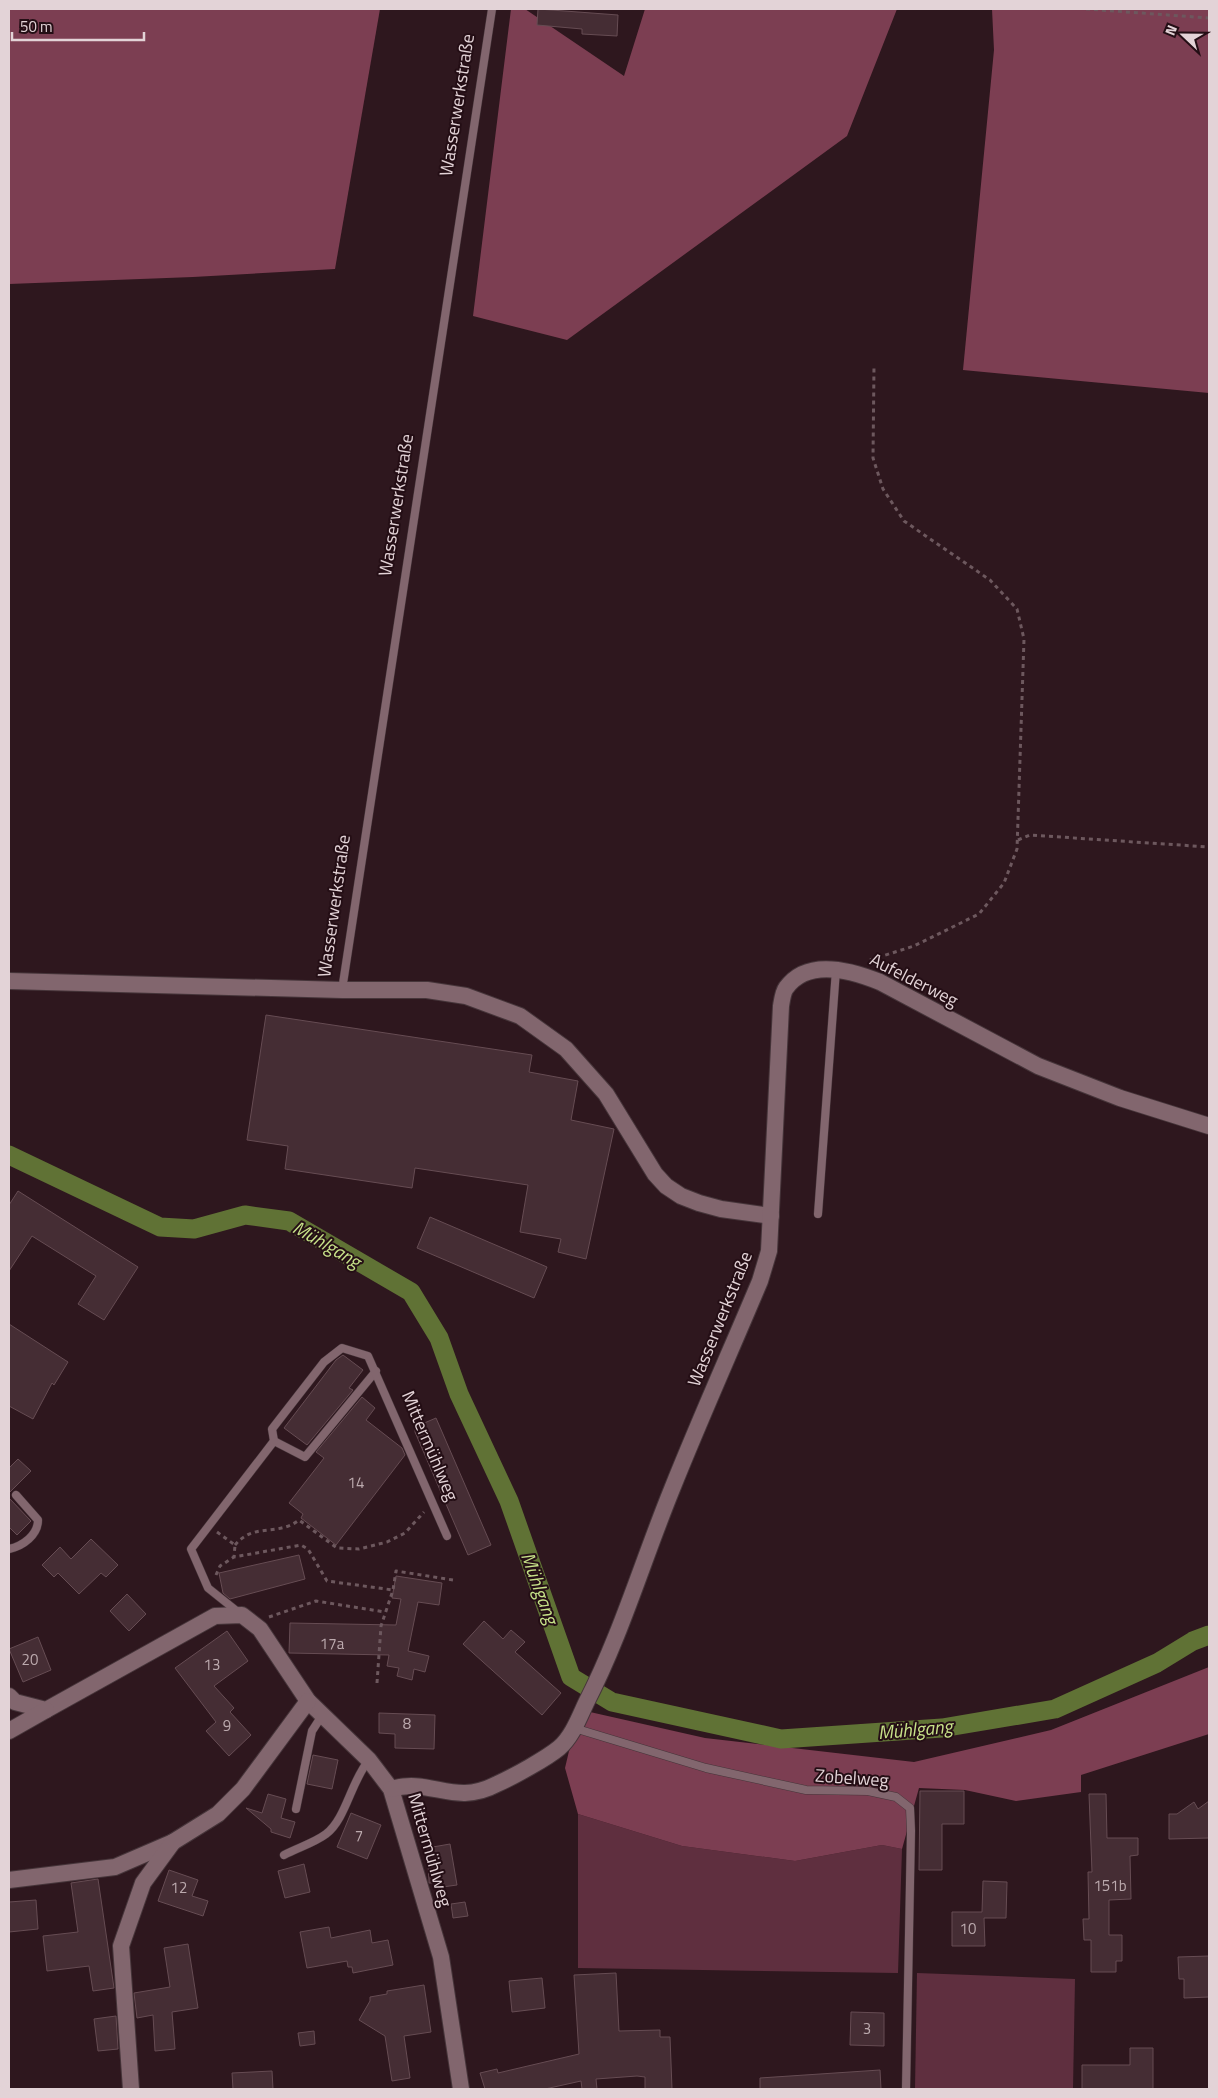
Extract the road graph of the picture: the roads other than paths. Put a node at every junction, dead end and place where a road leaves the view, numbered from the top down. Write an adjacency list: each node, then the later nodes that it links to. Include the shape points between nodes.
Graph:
1 (492, 9): 4 (lane, Wasserwerkstraße)
2 (836, 970): 5 (street, Aufelderweg, via 855,972 880,982 1038,1066 1120,1098); 6 (lane); 7 (street, Aufelderweg, via 810,971 793,980 785,989 781,1006)
3 (9, 981): 4 (street)
4 (342, 990): 7 (street, Wasserwerkstraße, via 448,992 520,1016 566,1049 594,1079 666,1186 699,1203)
5 (1209, 1126)
6 (818, 1214)
7 (771, 1216): 18 (street, Wasserwerkstraße, via 769,1251 760,1280 672,1489 600,1676)
8 (376, 1371): 9 (lane, via 305,1457); 9 (lane, Mittermühlweg, via 368,1356 342,1348 324,1362 272,1429); 11 (lane, Mittermühlweg)
9 (274, 1442): 13 (lane, Mittermühlweg, via 190,1549 208,1588)
10 (16, 1495): 12 (lane, via 38,1520 38,1527 31,1537)
11 (447, 1536)
12 (9, 1549)
13 (247, 1619): 15 (street, Mittermühlweg, via 260,1629); 16 (street, via 215,1616)
14 (9, 1696): 16 (street, via 16,1702)
15 (308, 1701): 17 (street, Mittermühlweg); 23 (street, via 243,1789 218,1814)
16 (46, 1710): 19 (street)
17 (323, 1714): 20 (street, Mittermühlweg); 22 (lane, via 312,1731)
18 (574, 1728): 21 (street, Wasserwerkstraße, via 559,1748 478,1793 457,1794 404,1785); 28 (lane, Zobelweg, via 706,1768 806,1790 868,1791 896,1796 910,1808)
19 (9, 1731)
20 (369, 1760): 21 (street, Mittermühlweg); 24 (lane, via 354,1782 333,1828)
21 (391, 1789): 27 (street, Mittermühlweg, via 441,1957)
22 (296, 1809)
23 (173, 1842): 25 (street, via 115,1867); 26 (street, via 143,1883 121,1946)
24 (284, 1855)
25 (9, 1880)
26 (131, 2089)
27 (461, 2089)
28 (906, 2089)

